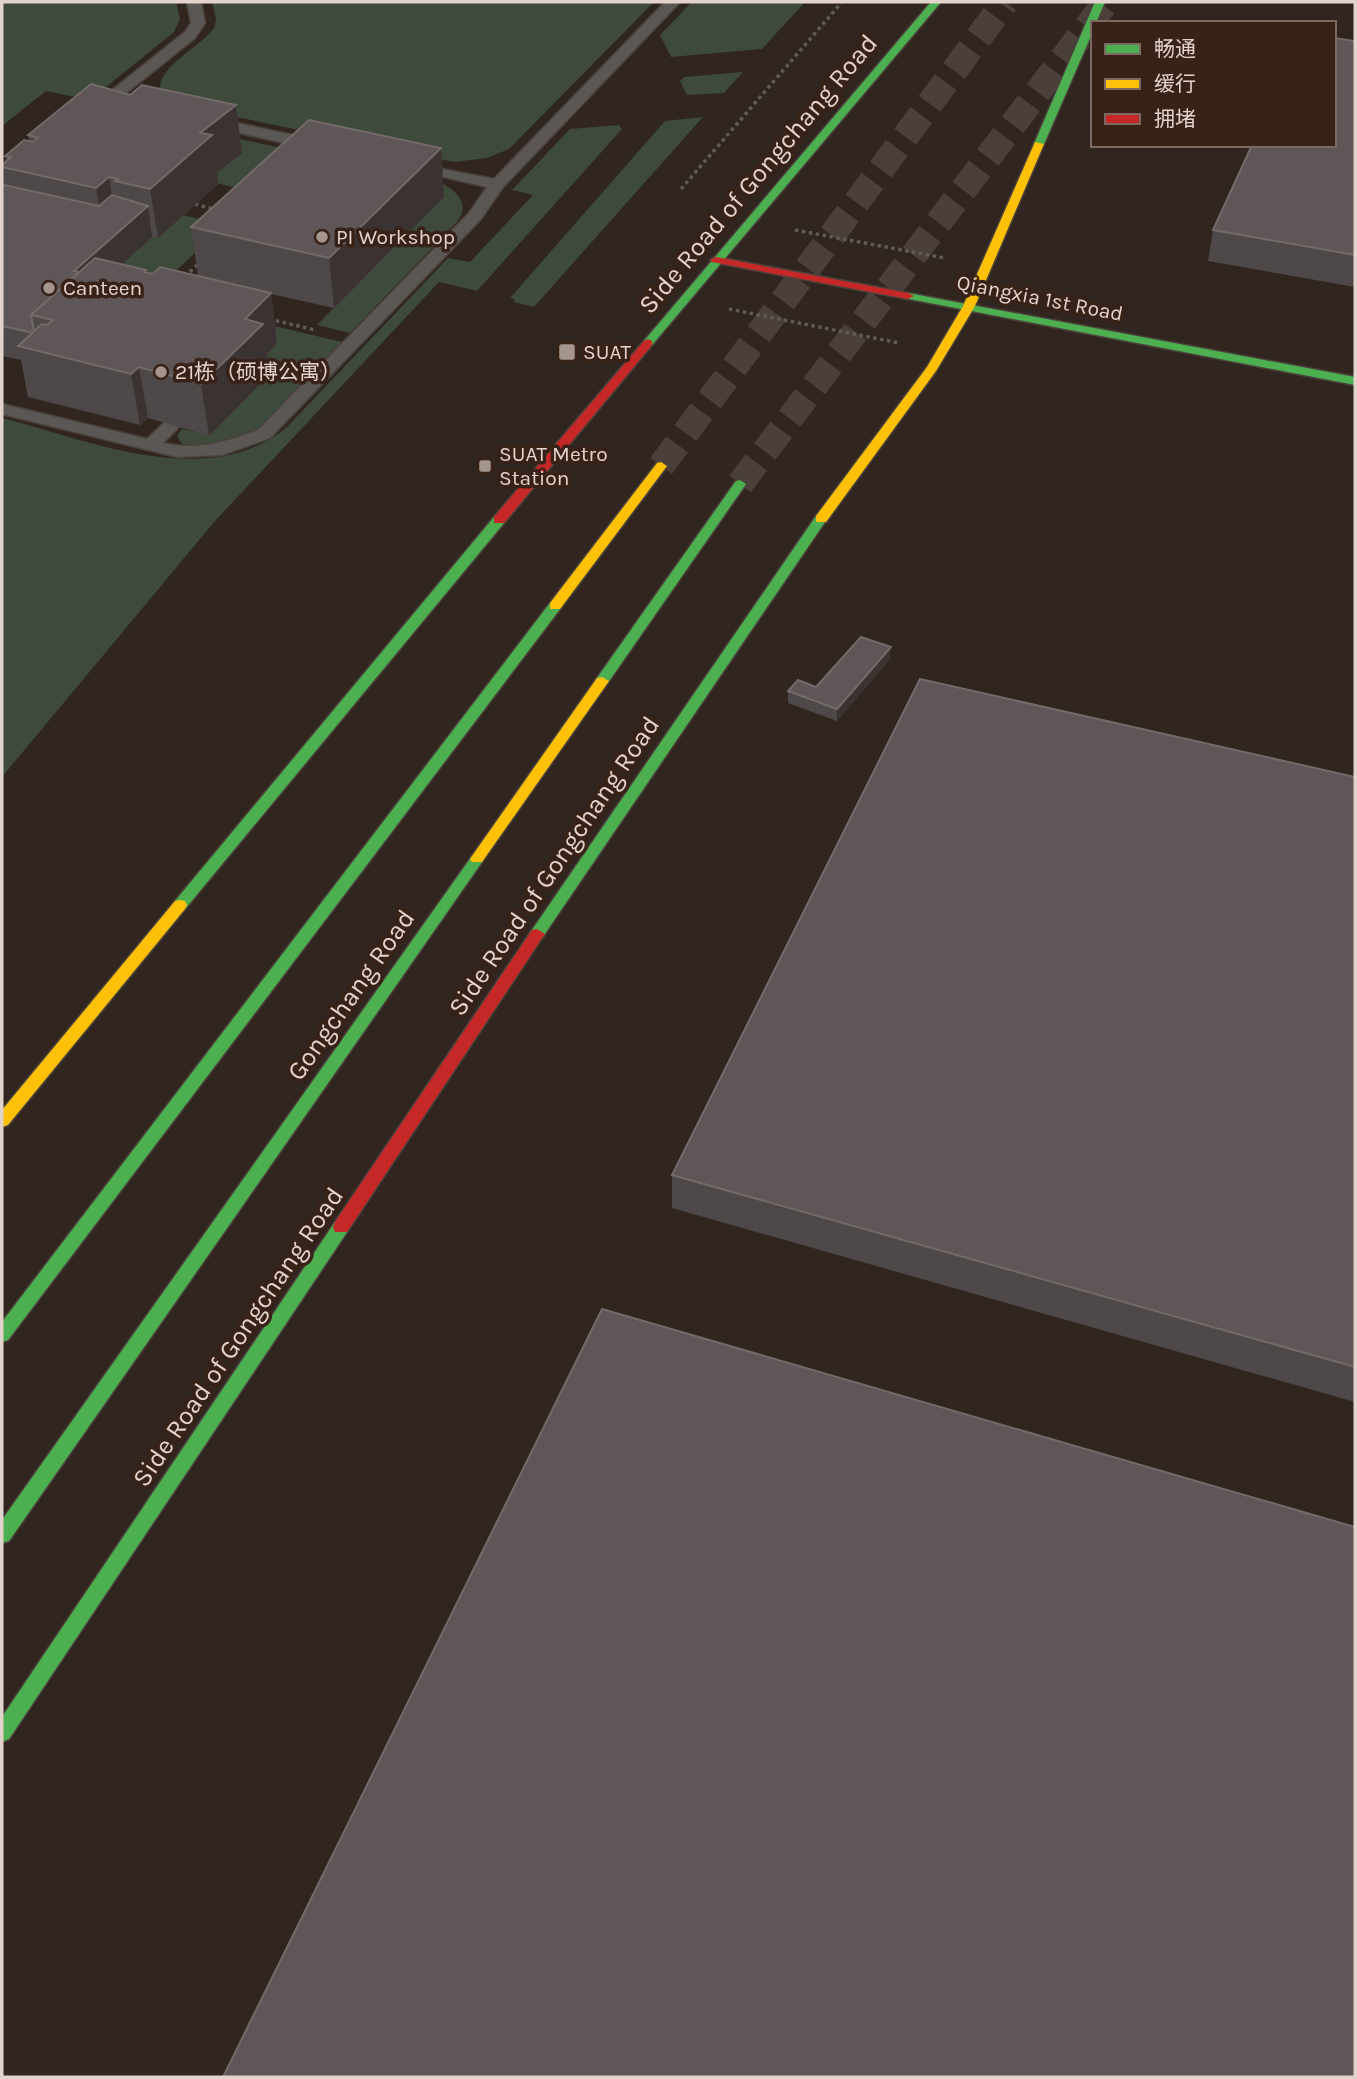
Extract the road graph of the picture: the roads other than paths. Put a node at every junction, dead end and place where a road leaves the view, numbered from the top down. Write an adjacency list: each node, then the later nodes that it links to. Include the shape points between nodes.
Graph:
1 (194, 2): 8 (lane, via 195,29 117,102)
2 (673, 2): 11 (lane)
3 (936, 2): 12 (main road, Side Road of Gongchang Road)
4 (1100, 2): 5 (main road, Side Road of Gongchang Road)
5 (1092, 21)
6 (1091, 23): 13 (main road, Side Road of Gongchang Road)
7 (190, 118): 9 (lane)
8 (79, 121)
9 (337, 150)
10 (404, 164): 11 (lane)
11 (497, 184): 17 (lane, via 475,216 276,425 253,440 204,453)
12 (716, 260): 13 (main road, Qiangxia 1st Road); 20 (main road, Side Road of Gongchang Road)
13 (970, 306): 14 (main road, Qiangxia 1st Road); 23 (main road, Side Road of Gongchang Road, via 932,368 793,556 654,759)
14 (1355, 381)
15 (2, 410): 17 (lane)
16 (171, 426): 17 (lane)
17 (149, 447)
18 (661, 466): 21 (main road)
19 (740, 484): 22 (main road, Gongchang Road)
20 (2, 1121)
21 (2, 1335)
22 (2, 1535)
23 (2, 1733)

